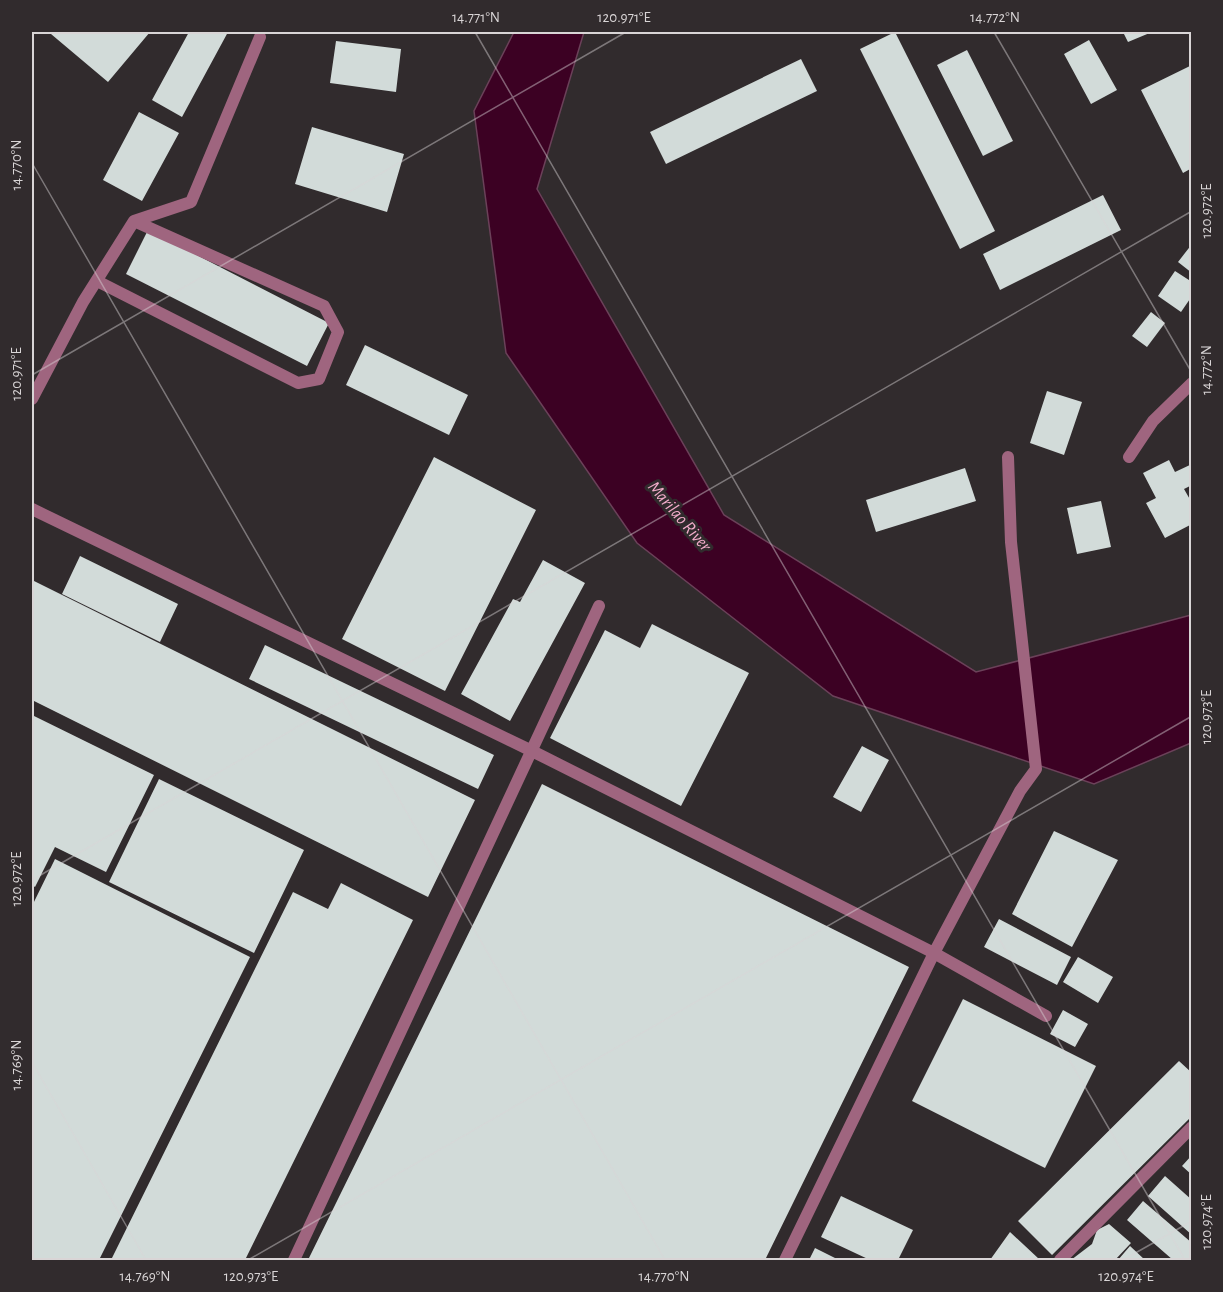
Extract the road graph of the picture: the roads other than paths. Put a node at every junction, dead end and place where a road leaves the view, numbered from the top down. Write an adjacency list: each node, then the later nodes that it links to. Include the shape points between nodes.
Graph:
1 (260, 37): 2 (street, via 191,202)
2 (134, 220): 3 (street); 3 (street, via 324,306 338,332 319,379 298,383)
3 (97, 281): 5 (street)
4 (1191, 382): 6 (street, via 1153,421)
5 (32, 399)
6 (1129, 457)
7 (1008, 458): 11 (street, via 1011,542 1036,768)
8 (32, 509): 10 (street)
9 (599, 606): 10 (street)
10 (532, 751): 11 (street); 14 (street)
11 (934, 953): 12 (street); 15 (street)
12 (1046, 1016)
13 (1191, 1127): 16 (street)
14 (294, 1260)
15 (784, 1260)
16 (1060, 1260)

